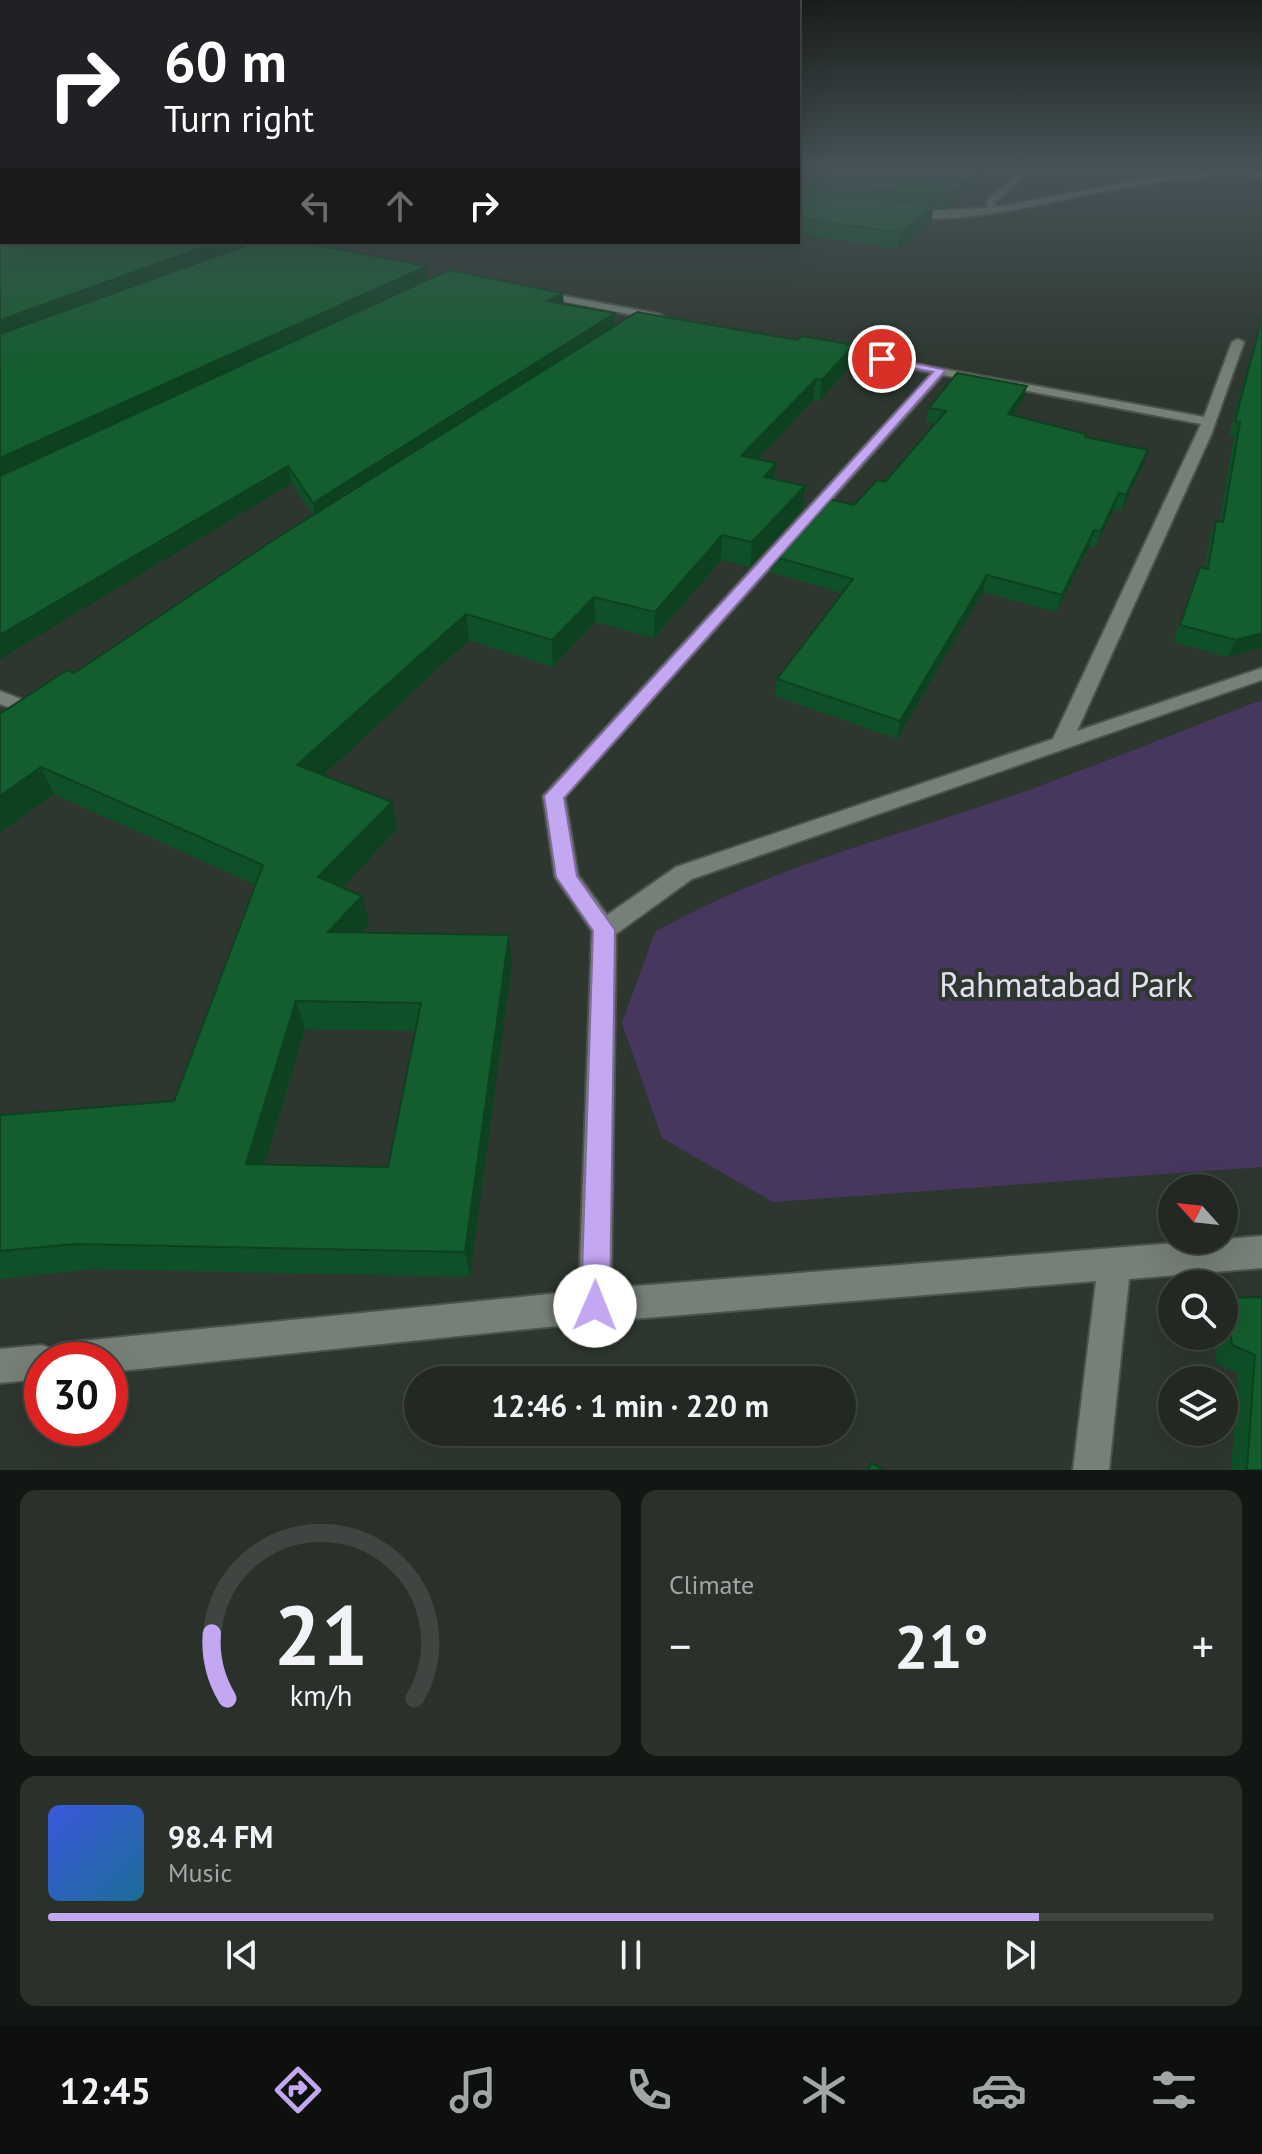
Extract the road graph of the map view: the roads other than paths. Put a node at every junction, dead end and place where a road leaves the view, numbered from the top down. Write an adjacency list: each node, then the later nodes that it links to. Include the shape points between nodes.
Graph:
1 (525, 292): 2 (street, via 657,317)
2 (622, 333)
3 (1238, 342): 6 (street)
4 (818, 347): 5 (street)
5 (941, 370): 6 (street); 11 (street, via 554,796 567,877)
6 (1209, 422): 10 (street)
7 (1262, 674): 10 (street)
8 (0, 697): 9 (street)
9 (39, 712)
10 (1060, 745): 11 (street, via 684,873)
11 (604, 930): 14 (street)
12 (1262, 1252): 13 (street)
13 (1114, 1266): 14 (street); 18 (street)
14 (595, 1306): 15 (street)
15 (128, 1353)
16 (24, 1364): 17 (street)
17 (0, 1366)
18 (1091, 1470)

